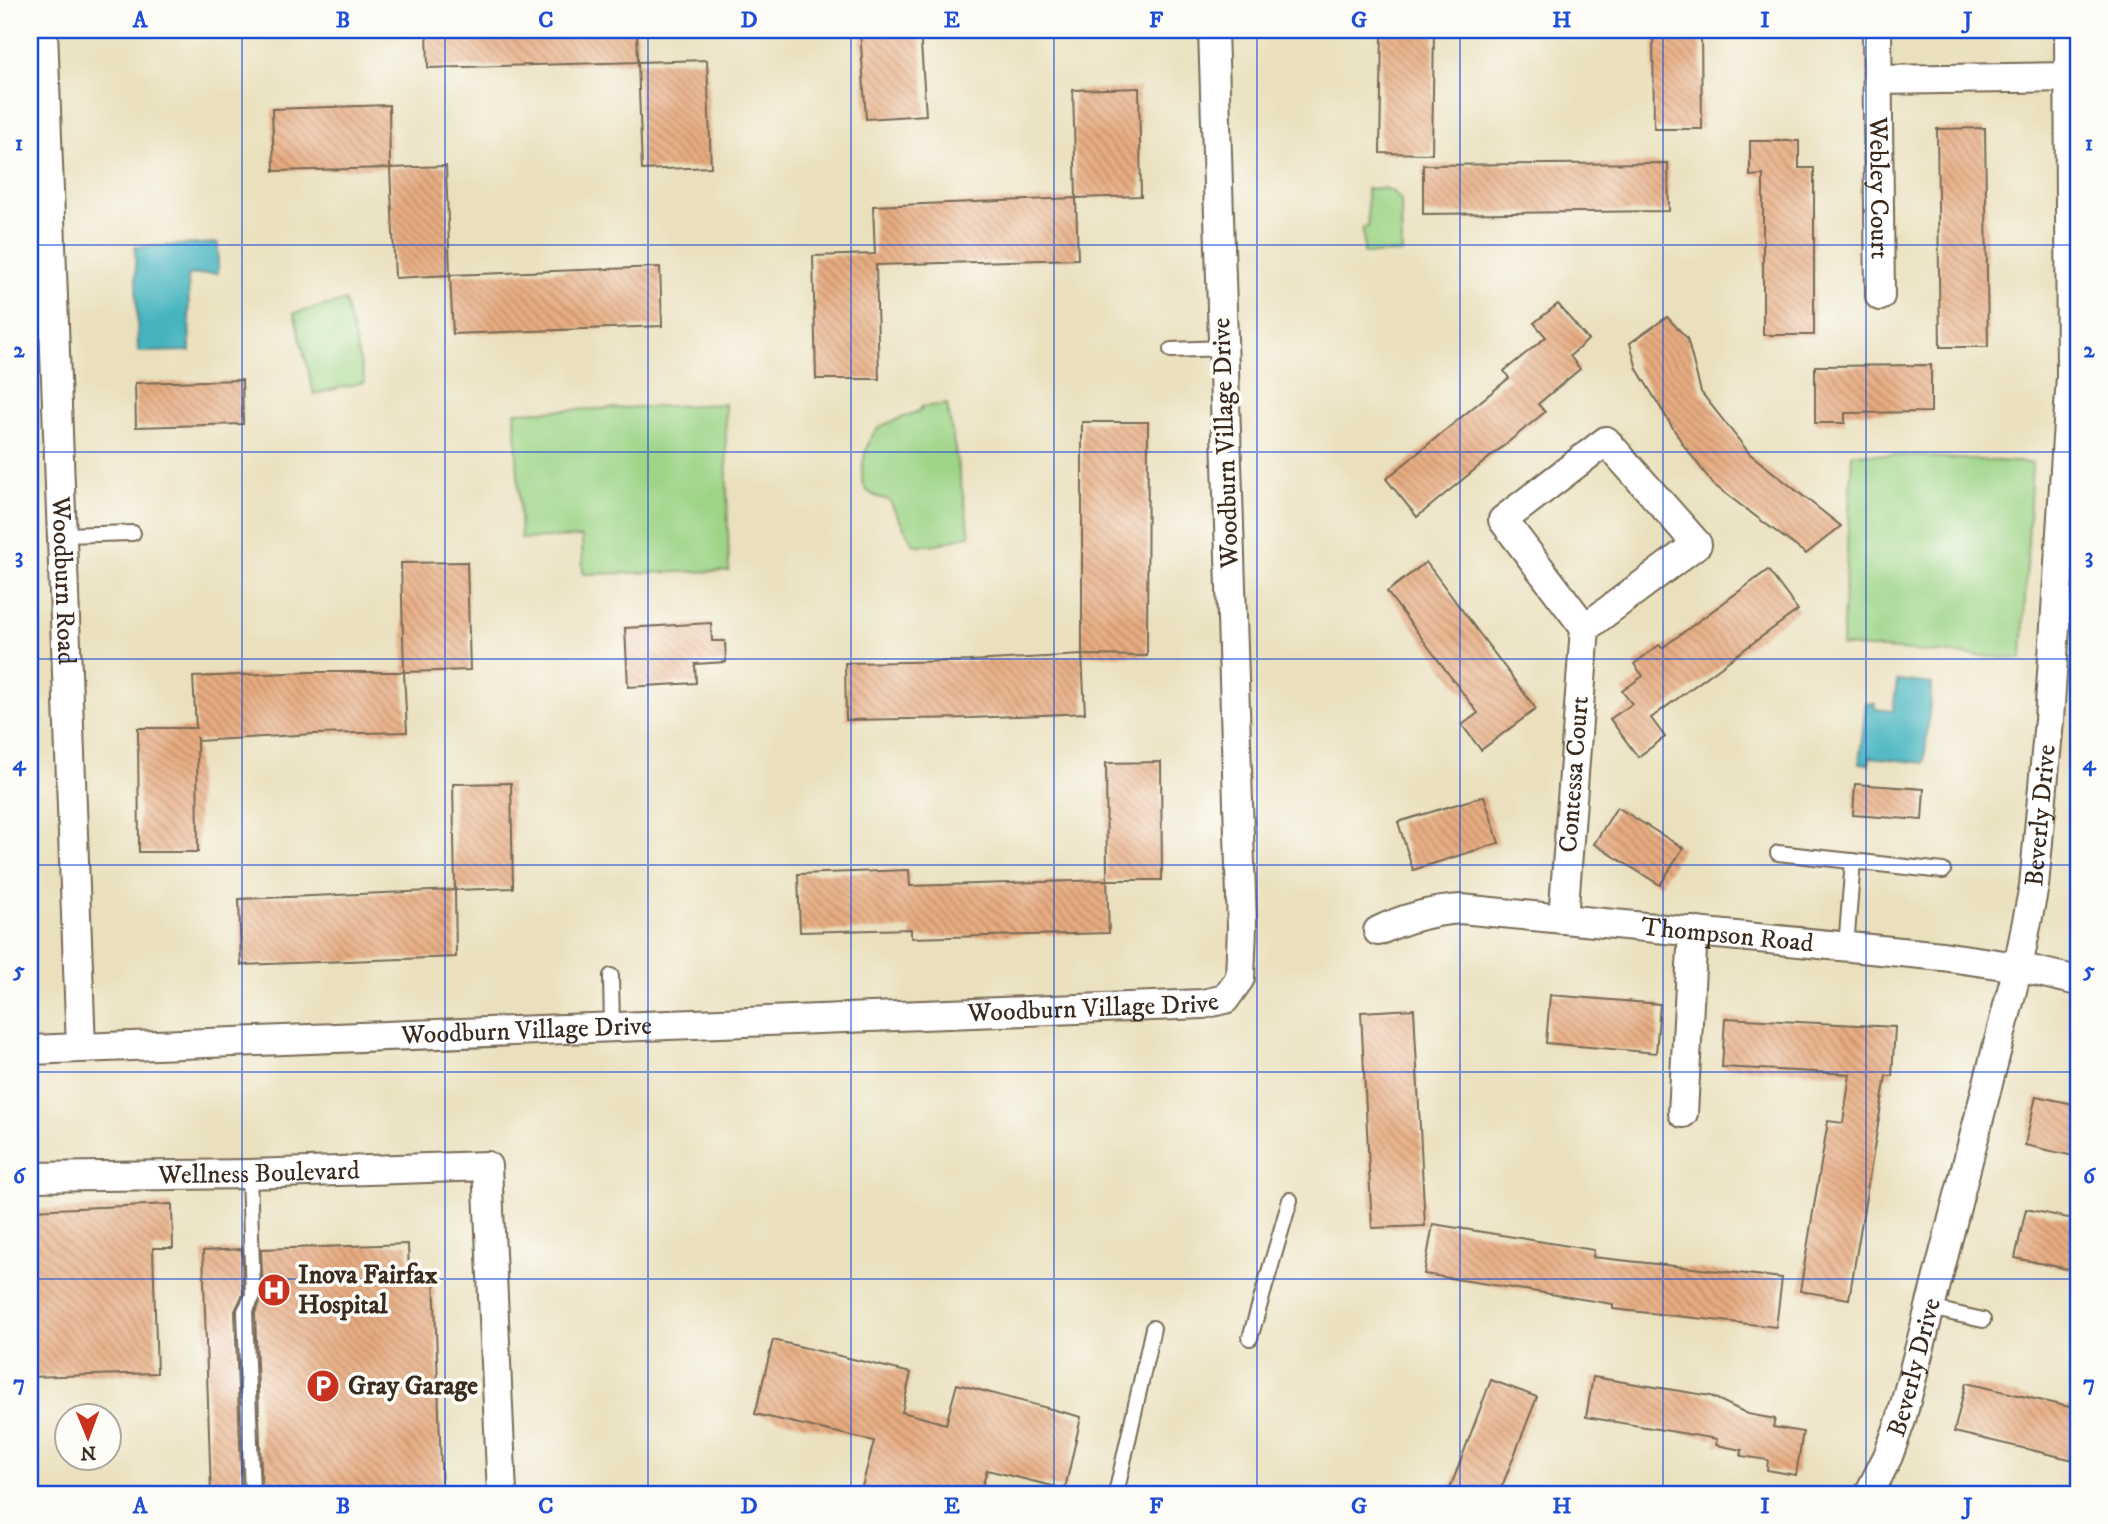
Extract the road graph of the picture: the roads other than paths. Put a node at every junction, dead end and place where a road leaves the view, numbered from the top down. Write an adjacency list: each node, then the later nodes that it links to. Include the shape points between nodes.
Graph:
1 (43, 30): 12 (street, Woodburn Road)
2 (1213, 30): 8 (street, Woodburn Village Drive)
3 (1877, 30): 6 (street, Webley Court)
4 (2069, 30): 5 (street, Beverly Drive)
5 (2069, 77): 6 (street, Webley Court); 10 (street, Beverly Drive)
6 (1878, 80): 7 (street, Webley Court)
7 (1880, 296)
8 (1223, 348): 9 (lane); 24 (street, Woodburn Village Drive, via 1242,927 1240,978 1225,999 1203,1004)
9 (1171, 350)
10 (2075, 376): 21 (street, Beverly Drive, via 2034,886)
11 (133, 533): 12 (lane)
12 (62, 535): 25 (street, Woodburn Road)
13 (1585, 628): 13 (street, via 1503,520 1606,441 1697,544); 17 (street, Contessa Court)
14 (1778, 853): 15 (lane)
15 (1853, 861): 16 (lane); 20 (lane)
16 (1943, 871)
17 (1563, 919): 18 (street, Thompson Road, via 1461,909 1433,911); 19 (street, Thompson Road)
18 (1378, 931)
19 (1693, 932): 20 (street, Thompson Road); 27 (street)
20 (1846, 947): 21 (street, Thompson Road)
21 (2018, 967): 23 (street, Thompson Road); 31 (street, Beverly Drive)
22 (611, 976): 24 (lane)
23 (2078, 981)
24 (612, 1027): 25 (street, Woodburn Village Drive)
25 (81, 1048): 26 (street, Woodburn Village Drive)
26 (30, 1050)
27 (1683, 1113)
28 (249, 1174): 29 (street, Wellness Boulevard); 35 (lane, via 253,1296 245,1311); 36 (street, Wellness Boulevard, via 487,1166)
29 (30, 1177)
30 (1290, 1200): 34 (lane)
31 (1930, 1308): 32 (lane); 38 (street, Beverly Drive, via 1901,1420)
32 (1983, 1320)
33 (1153, 1328): 37 (lane)
34 (1250, 1338)
35 (252, 1494)
36 (502, 1494)
37 (1116, 1494)
38 (1869, 1494)

